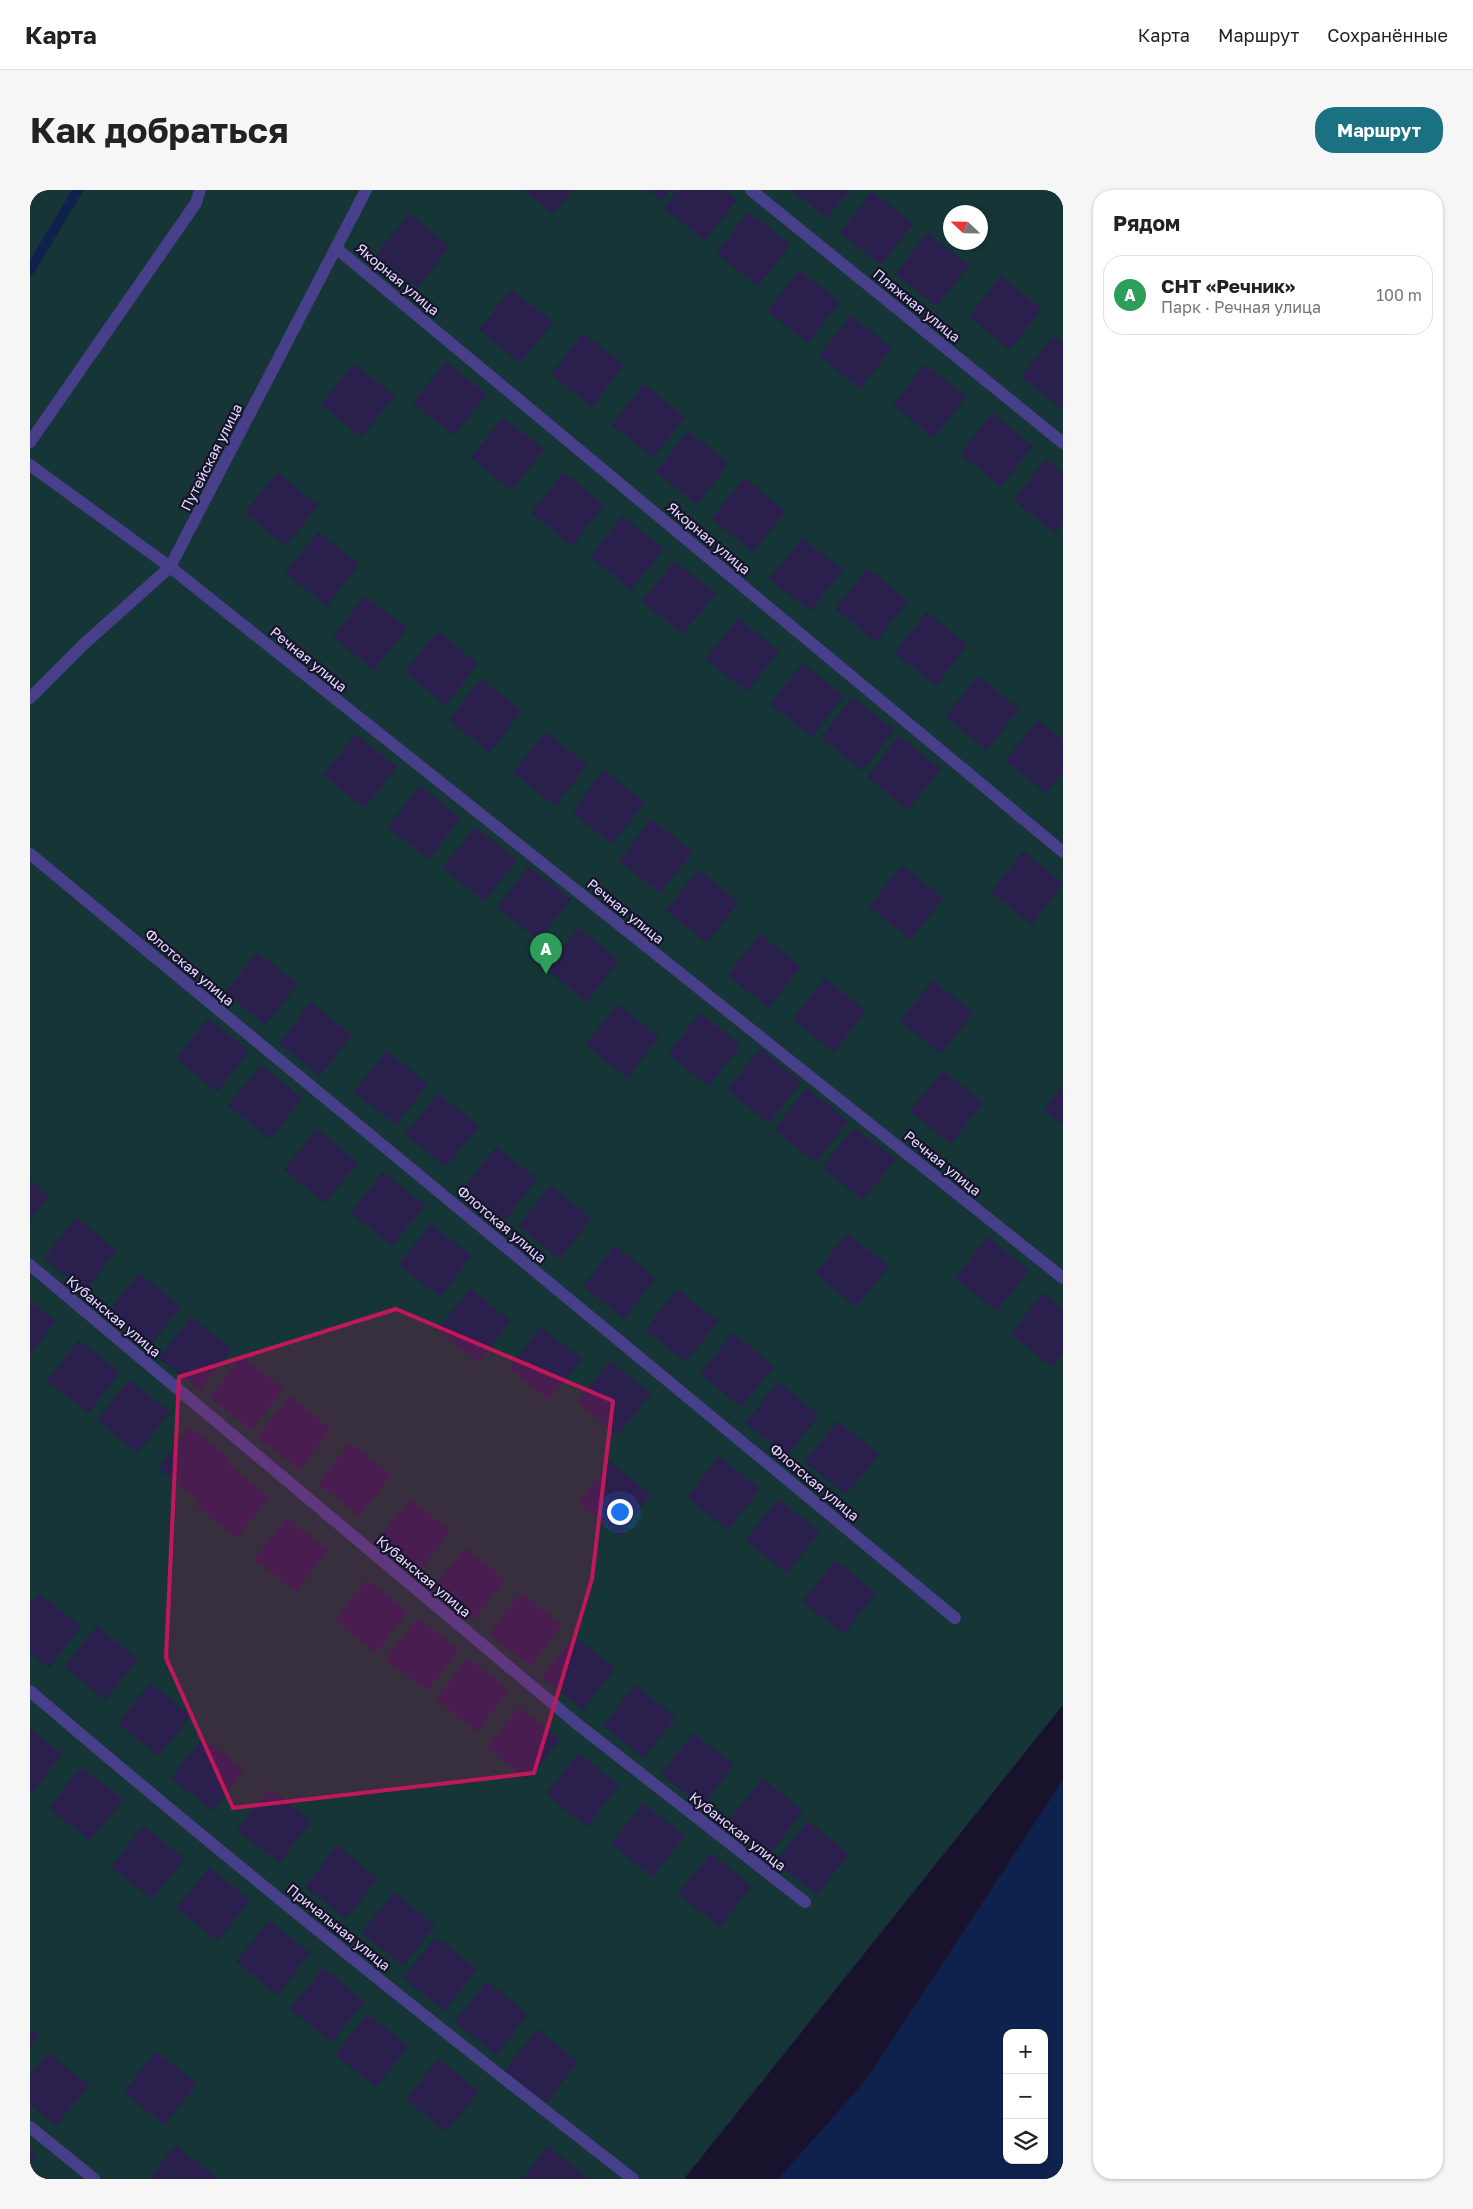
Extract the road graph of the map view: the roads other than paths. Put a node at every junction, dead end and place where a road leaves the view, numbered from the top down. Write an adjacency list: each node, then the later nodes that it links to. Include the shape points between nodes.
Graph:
1 (200, 190): 5 (street, via 196,203)
2 (366, 190): 4 (street, Путейская улица)
3 (751, 190): 6 (street, Пляжная улица)
4 (336, 248): 8 (street, Путейская улица); 10 (street, Якорная улица)
5 (30, 442)
6 (1063, 443)
7 (30, 465): 8 (street, Речная улица)
8 (170, 567): 9 (street, Путейская улица); 13 (street, Речная улица)
9 (30, 698)
10 (1063, 852)
11 (30, 854): 14 (street, Флотская улица)
12 (30, 1265): 16 (street, Кубанская улица, via 576,1723)
13 (1063, 1278)
14 (956, 1618)
15 (30, 1691): 18 (street, Причальная улица, via 462,2047)
16 (805, 1902)
17 (30, 2127): 19 (street)
18 (634, 2178)
19 (94, 2179)

